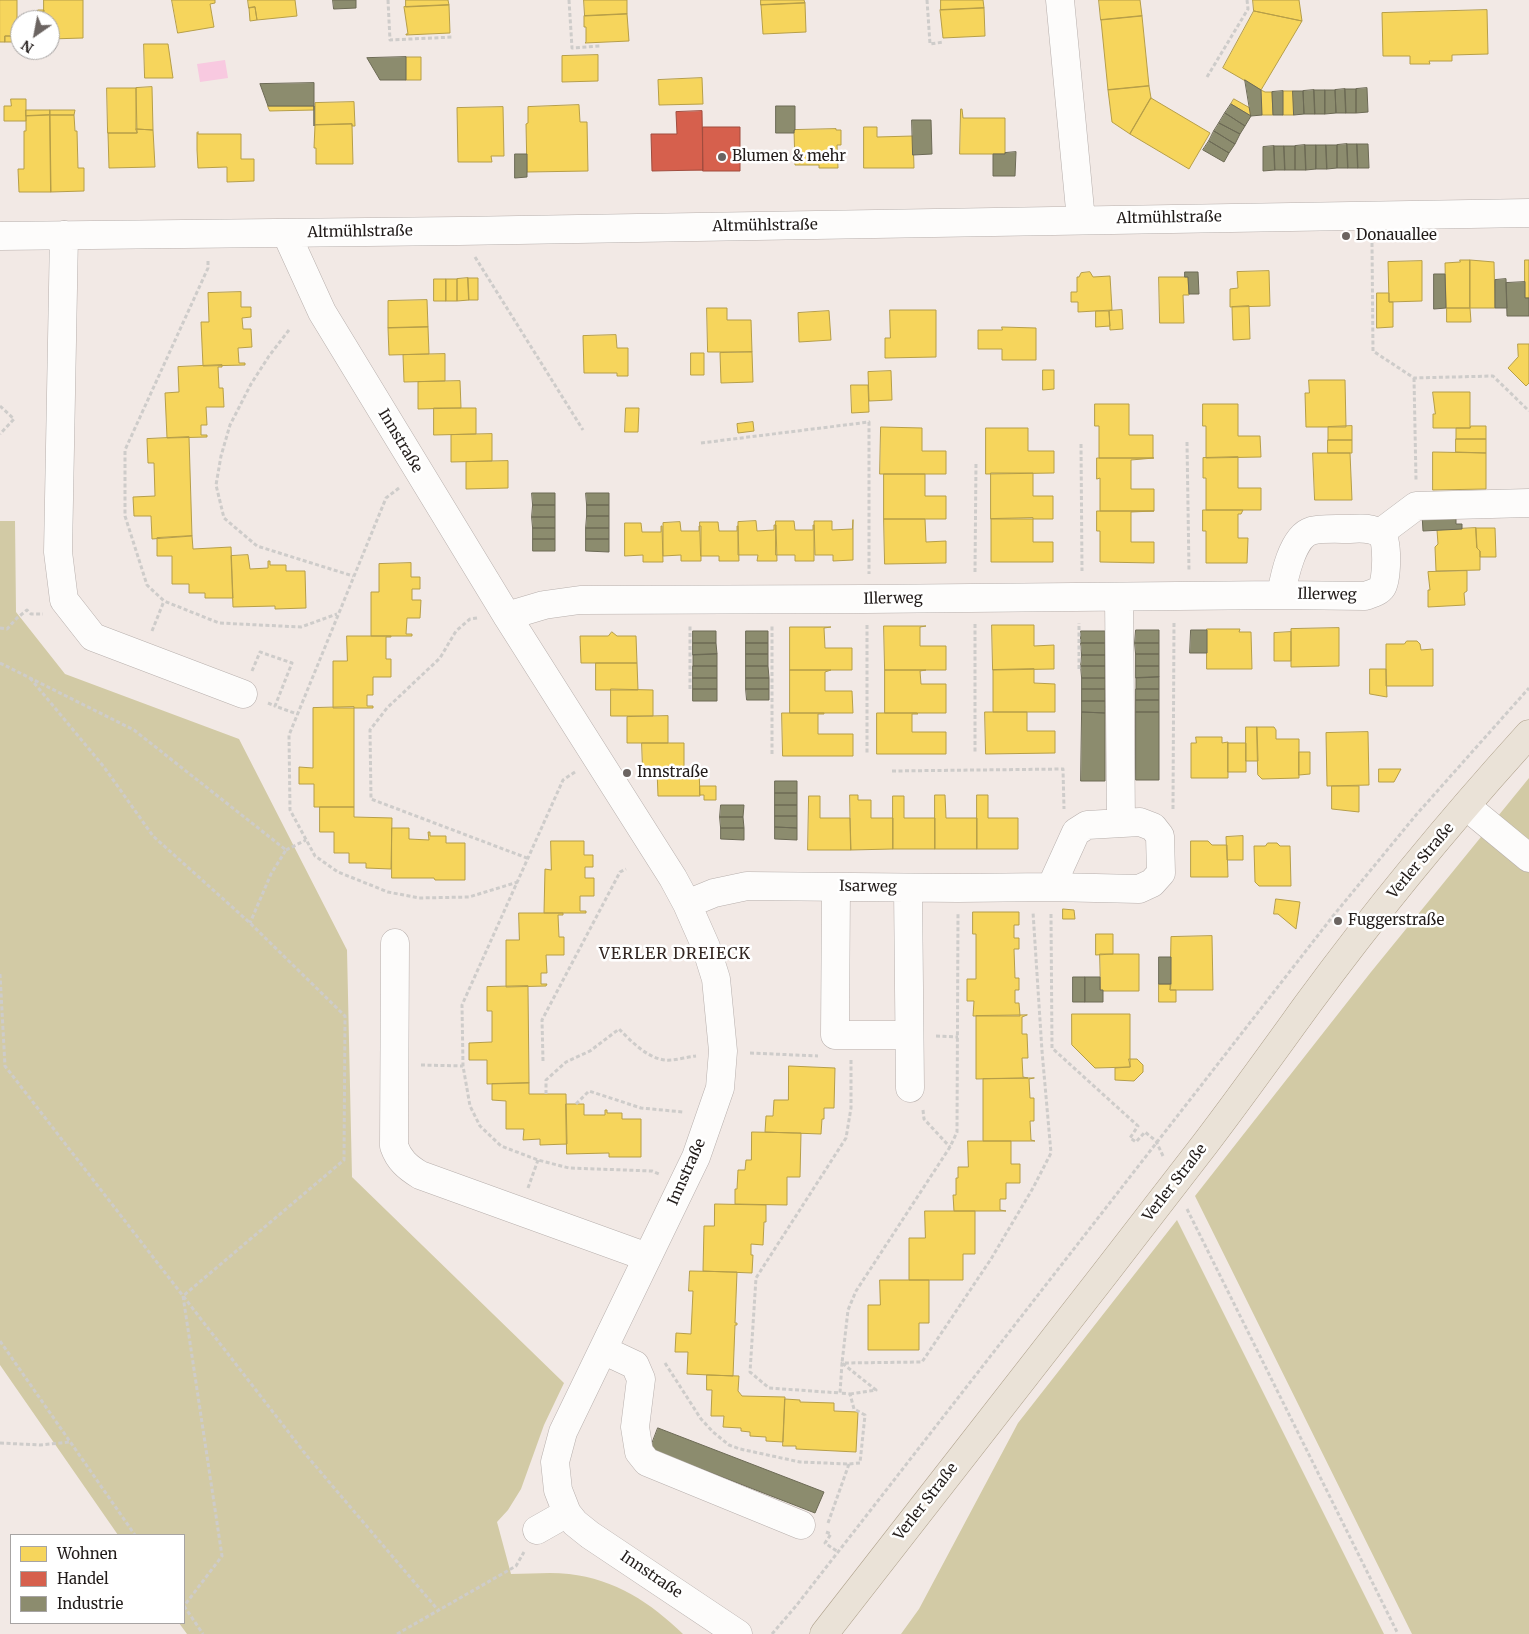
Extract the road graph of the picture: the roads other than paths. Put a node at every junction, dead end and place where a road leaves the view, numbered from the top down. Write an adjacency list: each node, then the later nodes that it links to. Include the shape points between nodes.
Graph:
1 (1060, 0): 3 (street)
2 (1529, 213): 3 (street, Altmühlstraße)
3 (1082, 220): 4 (street, Altmühlstraße)
4 (286, 233): 5 (street, Altmühlstraße); 11 (street, Innstraße, via 322,312)
5 (64, 235): 6 (street, Altmühlstraße); 12 (street, via 58,552 64,600 93,637)
6 (0, 236)
7 (1529, 503): 8 (street, via 1416,506)
8 (1380, 533): 9 (street, Illerweg, via 1363,528 1310,531 1302,537 1290,557); 9 (street, Illerweg, via 1386,543 1385,577 1382,587 1376,591 1365,596)
9 (1281, 595): 10 (street, Illerweg)
10 (1119, 597): 11 (street, Illerweg, via 580,600 544,605); 15 (street)
11 (507, 616): 20 (street, Innstraße)
12 (255, 698)
13 (1529, 734): 14 (main road, Verler Straße)
14 (1466, 806): 16 (street); 30 (main road, Verler Straße, via 1385,904 1175,1184)
15 (1121, 823): 19 (street, Isarweg, via 1087,825 1076,832); 19 (street, Isarweg, via 1140,822 1153,827 1160,836 1161,873 1152,883 1139,889)
16 (1529, 858)
17 (836, 887): 18 (street, Isarweg); 20 (street, Isarweg, via 747,886 714,893); 22 (street, via 835,1035)
18 (908, 888): 19 (street, Isarweg, via 958,888); 22 (street)
19 (1042, 896)
20 (687, 904): 24 (street, Innstraße, via 716,979 723,1051 720,1088 696,1157)
21 (395, 942): 24 (street, via 394,1146 398,1156 408,1168 428,1178)
22 (909, 1035): 23 (street)
23 (910, 1088)
24 (647, 1257): 25 (street, Innstraße)
25 (603, 1350): 26 (street, Innstraße, via 563,1432 555,1462 558,1490); 27 (street, via 635,1365 641,1379 635,1427 639,1452 647,1462)
26 (567, 1513): 28 (street); 29 (street, Innstraße, via 590,1535)
27 (802, 1526)
28 (537, 1530)
29 (738, 1634)
30 (824, 1634)

